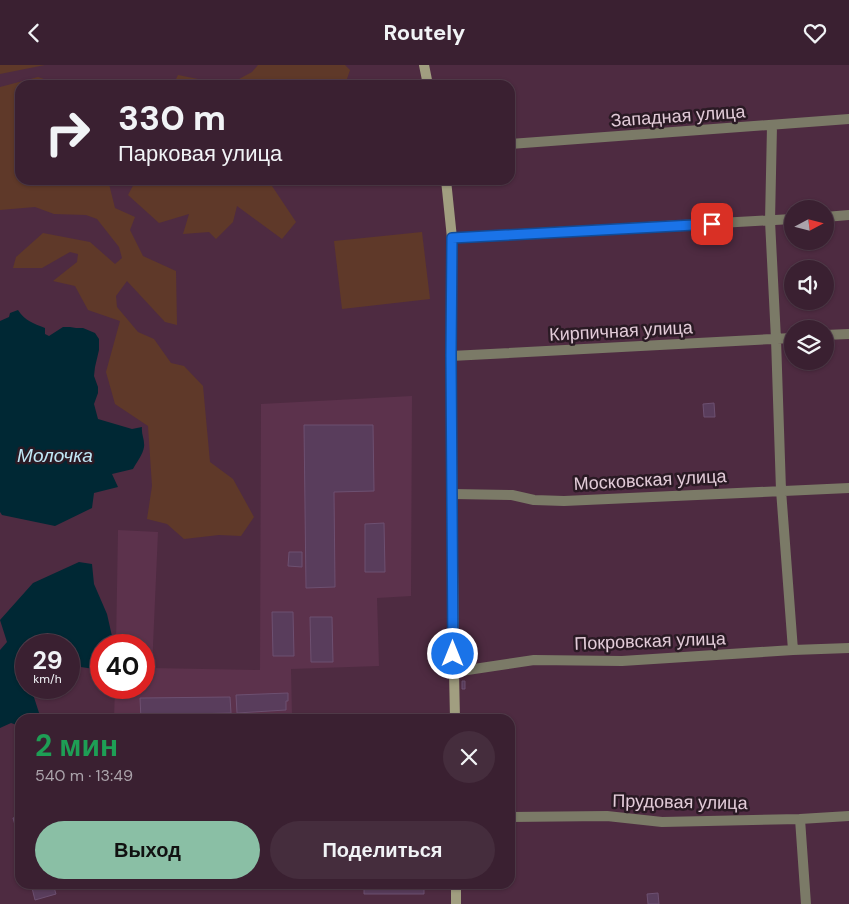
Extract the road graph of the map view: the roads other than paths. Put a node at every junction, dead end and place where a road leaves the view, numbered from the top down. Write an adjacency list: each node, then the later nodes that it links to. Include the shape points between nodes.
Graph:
1 (424, 65): 2 (street)
2 (427, 80)
3 (849, 119): 4 (street, Западная улица)
4 (772, 126): 5 (street, Западная улица); 10 (street)
5 (515, 144)
6 (447, 185): 11 (street)
7 (849, 215): 8 (street)
8 (834, 216)
9 (784, 220): 10 (street)
10 (770, 221): 11 (street); 15 (street)
11 (452, 238): 16 (street)
12 (849, 334): 13 (street)
13 (834, 335)
14 (784, 338): 15 (street, Кирпичная улица)
15 (776, 339): 16 (street, Кирпичная улица); 18 (street)
16 (451, 356): 19 (street)
17 (849, 488): 18 (street, Московская улица)
18 (782, 491): 19 (street, Московская улица, via 564,501 512,495); 21 (street)
19 (453, 494): 22 (street)
20 (849, 648): 21 (street, Покровская улица)
21 (793, 650): 22 (street, Покровская улица, via 622,661 534,660)
22 (454, 672): 23 (street)
23 (456, 714)
24 (849, 816): 26 (street, Прудовая улица)
25 (515, 817): 26 (street, Прудовая улица, via 607,816 662,822)
26 (800, 819): 29 (street)
27 (456, 889): 28 (street)
28 (456, 904)
29 (806, 904)

